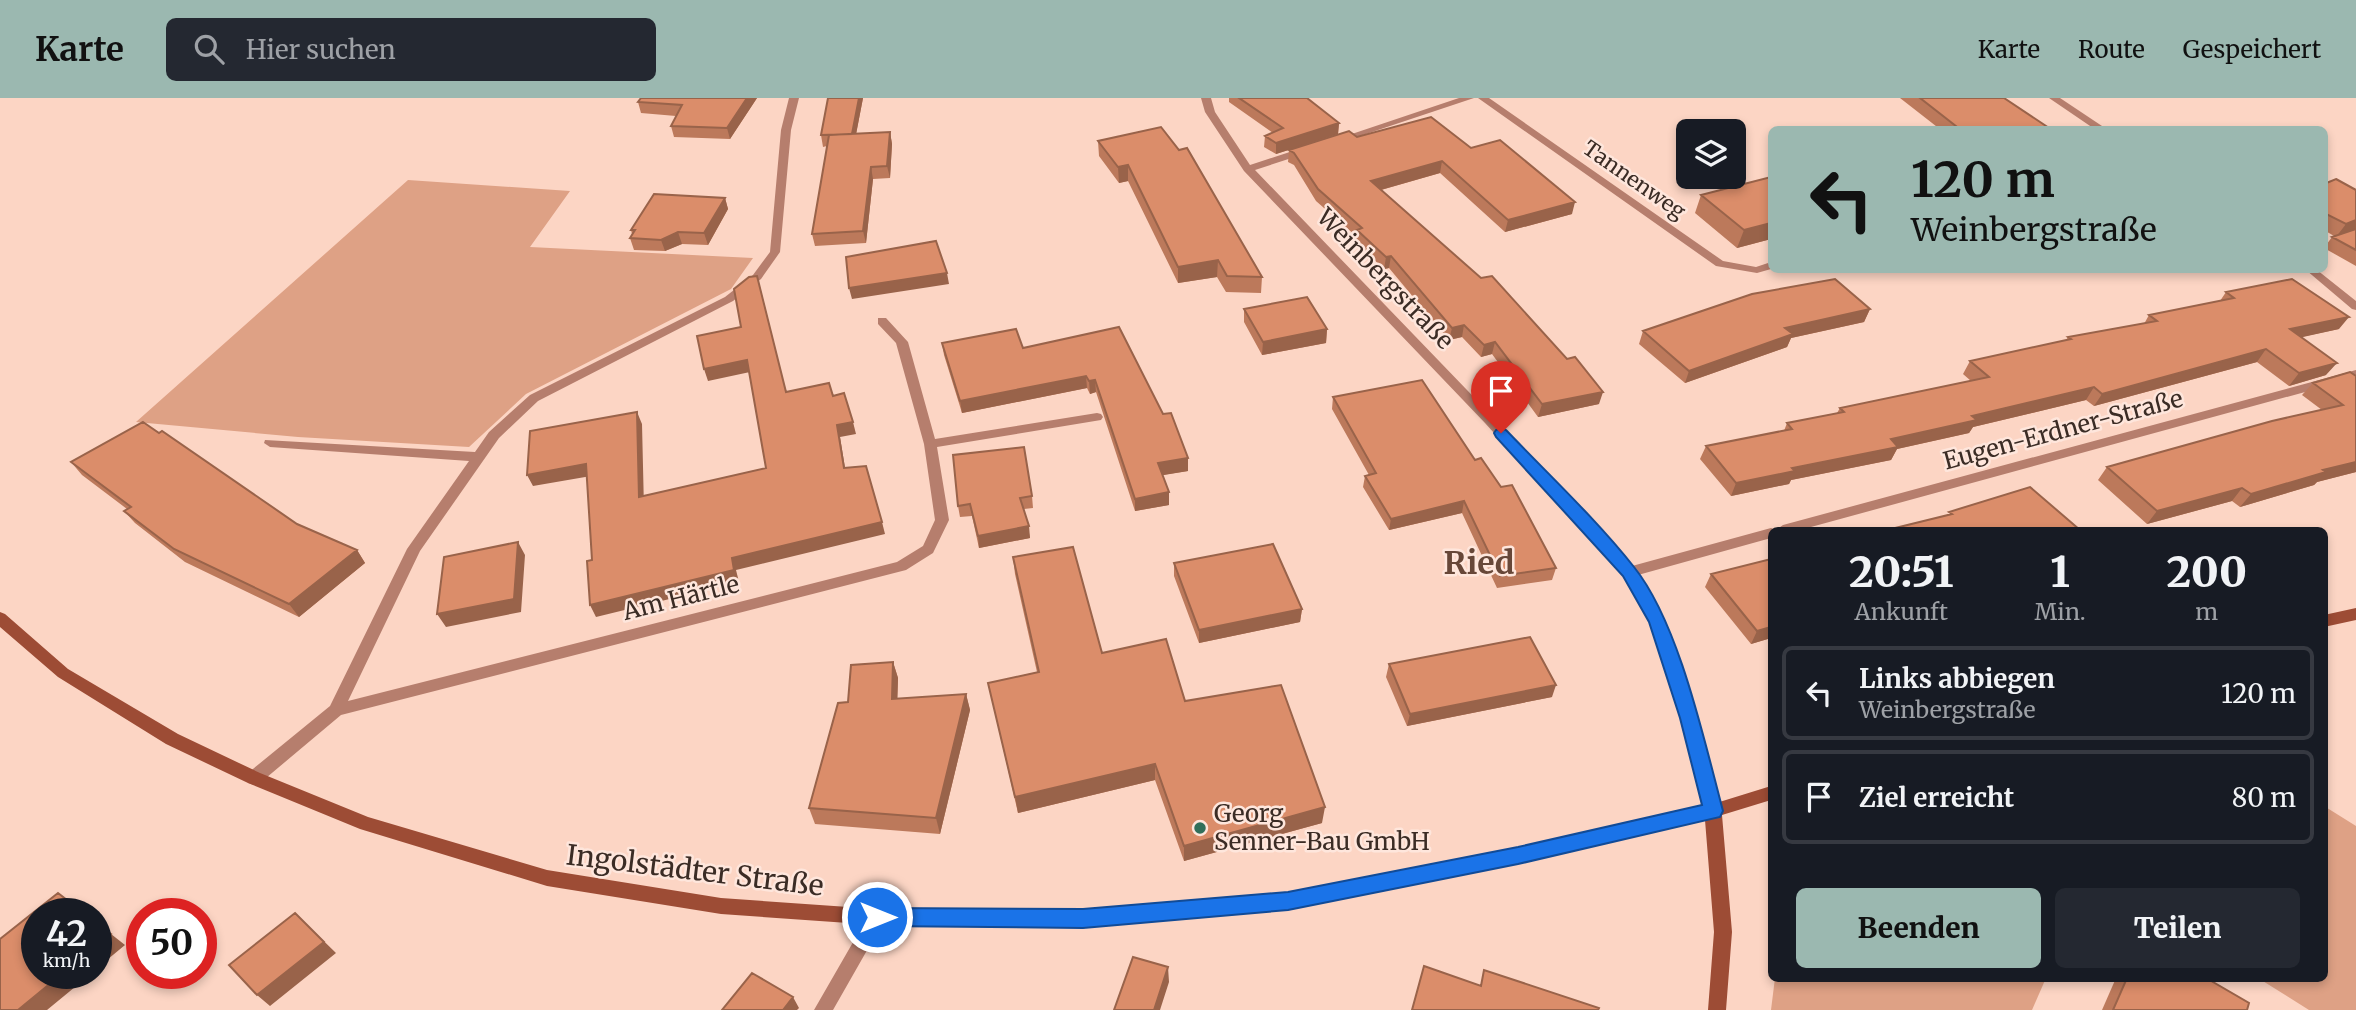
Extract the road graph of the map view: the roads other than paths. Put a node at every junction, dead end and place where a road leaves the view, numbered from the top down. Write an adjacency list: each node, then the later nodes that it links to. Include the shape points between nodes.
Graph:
1 (794, 98): 18 (street, Am Härtle, via 786,130 775,252 757,277 729,299 534,398 494,435)
2 (1206, 98): 9 (street, Weinbergstraße, via 1210,112)
3 (1469, 98): 7 (street)
4 (1483, 98): 10 (street, Tannenweg, via 1720,264 1757,270)
5 (2054, 98): 6 (street)
6 (2097, 126)
7 (1326, 144)
8 (1313, 148): 9 (street)
9 (1248, 169): 21 (street, Weinbergstraße)
10 (1768, 266)
11 (2315, 273): 12 (street)
12 (2356, 307)
13 (883, 321): 17 (street, Am Härtle, via 902,342)
14 (2356, 374): 19 (street, Eugen-Erdner-Straße)
15 (1097, 417): 17 (street)
16 (270, 443): 18 (street)
17 (930, 444): 25 (street, Am Härtle, via 942,520 928,549 901,566)
18 (478, 457): 25 (street, Am Härtle, via 414,549)
19 (1794, 527)
20 (1768, 534): 21 (street)
21 (1629, 572): 28 (street, Weinbergstraße, via 1657,622)
22 (2356, 614): 24 (main road)
23 (0, 618): 26 (main road, Ingolstädter Straße, via 63,673 172,739)
24 (2328, 620)
25 (336, 710): 26 (street, Am Härtle)
26 (254, 778): 29 (main road, Ingolstädter Straße, via 366,824 547,878 721,906)
27 (1768, 794): 28 (main road, Ingolstädter Straße)
28 (1713, 811): 29 (main road, Ingolstädter Straße, via 1518,856 1288,901 1083,919); 31 (main road, via 1723,932)
29 (877, 917): 30 (street)
30 (823, 1010)
31 (1717, 1010)

